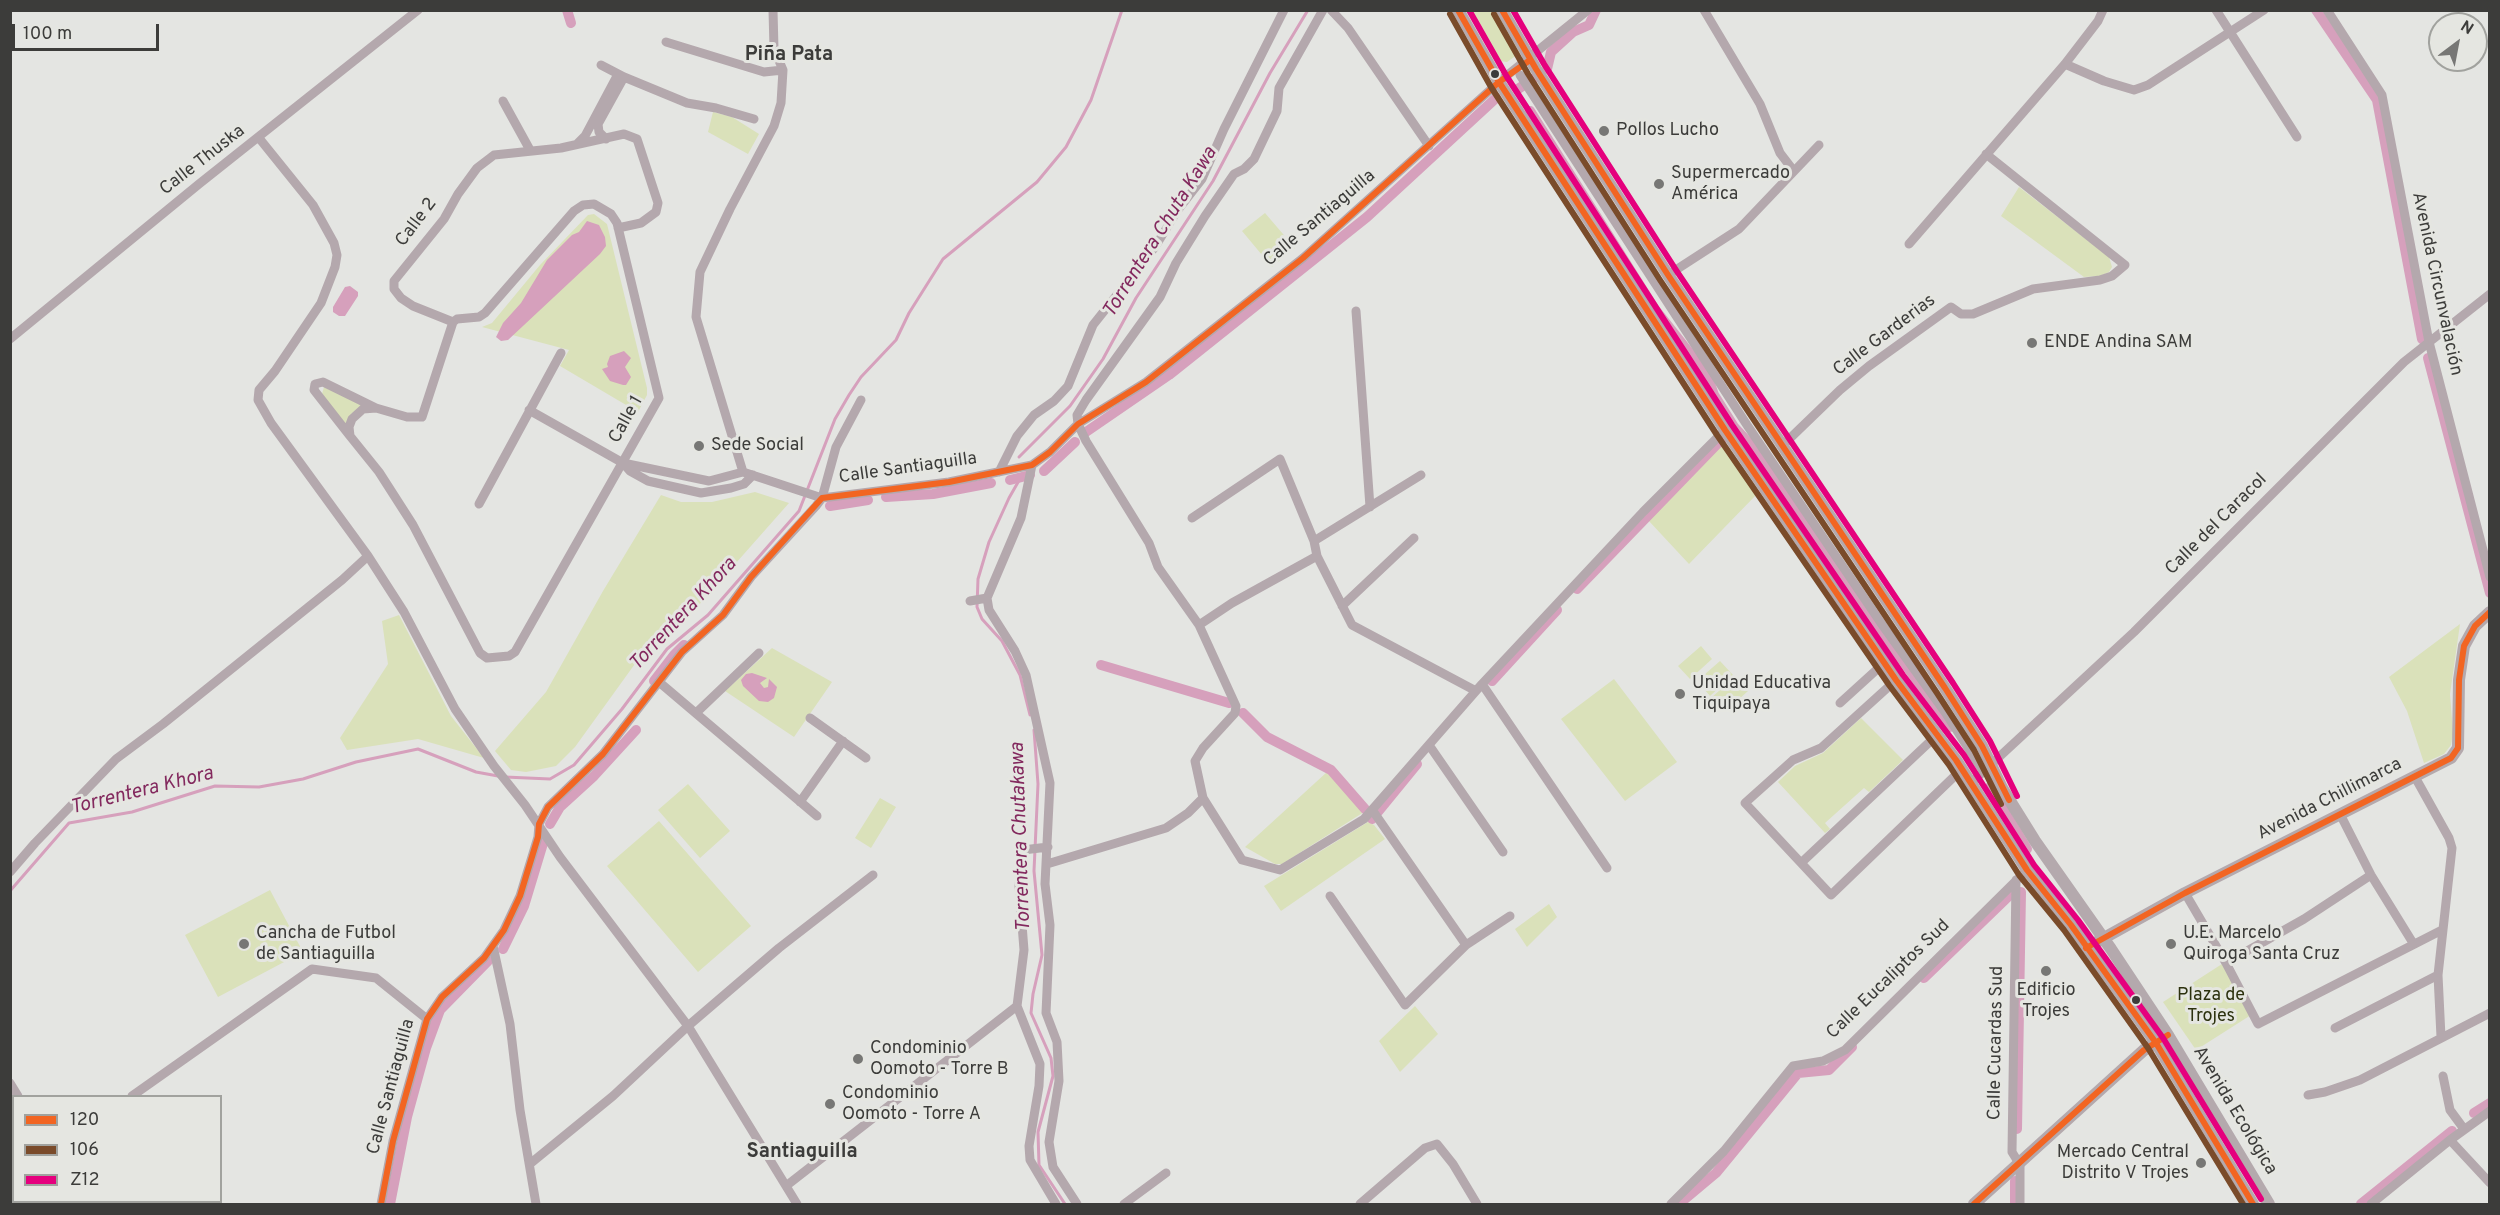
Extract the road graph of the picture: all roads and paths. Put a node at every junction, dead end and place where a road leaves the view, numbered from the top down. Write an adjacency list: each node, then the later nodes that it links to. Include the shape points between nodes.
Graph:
1 (418, 10): 26 (street, Calle Thuska)
2 (773, 10): 19 (street, via 774,49)
3 (1284, 10): 52 (street, via 1202,179 1155,247 1093,325 1068,386 1034,415 1017,436)
4 (1323, 10): 46 (street, via 1279,88 1277,111 1254,159 1234,174 1205,216 1160,297 1086,400 1077,415)
5 (1331, 10): 30 (street, via 1348,27)
6 (1458, 10): 22 (main road, Avenida Ecológica)
7 (1502, 10): 16 (main road, Avenida Ecológica)
8 (1588, 10): 16 (street, Calle Santiaguilla)
9 (1704, 10): 33 (street, via 1760,104 1780,153)
10 (2103, 10): 17 (street)
11 (2216, 10): 14 (street)
12 (2264, 10): 14 (street)
13 (2327, 10): 41 (street, Avenida Circunvalación, via 2382,95)
14 (2230, 32): 17 (street, via 2134,90); 25 (street)
15 (666, 42): 19 (street, via 764,72)
16 (1530, 60): 22 (street, Calle Santiaguilla); 36 (main road, Avenida Ecológica)
17 (2065, 64): 32 (street)
18 (601, 65): 20 (street)
19 (783, 70): 54 (street, via 781,103 774,126 700,272 696,317)
20 (621, 75): 24 (street, via 687,103); 27 (street, via 598,123 598,132); 28 (street, via 585,136)
21 (1520, 75): 82 (street, via 1747,425 1881,623)
22 (1499, 82): 30 (street, Calle Santiaguilla); 47 (main road, Avenida Ecológica)
23 (503, 101): 31 (street)
24 (754, 119)
25 (2297, 137)
26 (259, 138): 40 (street, Calle Thuska); 64 (street, via 314,205 337,255 321,303 259,390 258,400)
27 (606, 139): 28 (street, Calle 2); 34 (street, Calle 2, via 624,134 637,139 658,203 651,218)
28 (576, 144): 31 (street, Calle 2)
29 (1819, 145): 33 (street)
30 (1429, 146): 46 (street, Calle Santiaguilla, via 1303,258 1146,382)
31 (530, 150): 39 (street, Calle 2, via 494,155 484,162 394,280 394,289 401,298)
32 (1986, 154): 35 (street); 49 (street, Calle Garderias, via 2125,265 2100,280 2033,289 1973,314 1961,314 1951,307 1848,384)
33 (1793, 170): 36 (street, via 1738,229)
34 (618, 228): 39 (street, Calle 1, via 604,208 583,205 485,313); 50 (street, Calle 1, via 659,393)
35 (1909, 244)
36 (1668, 275): 49 (main road, Avenida Ecológica)
37 (2490, 294): 41 (street, Calle del Caracol)
38 (1356, 311): 60 (street)
39 (453, 322): 44 (street, Calle 1, via 422,417)
40 (10, 339)
41 (2429, 342): 66 (street, Avenida Circunvalación); 82 (street, Calle del Caracol, via 2396,370 2134,632)
42 (561, 353): 45 (street)
43 (861, 400): 58 (street, via 836,447)
44 (376, 408): 48 (street, via 358,412 352,419); 48 (street, Calle 1, via 323,382 315,384 314,390)
45 (529, 410): 50 (street); 59 (street)
46 (1078, 424): 51 (street, Calle Santiaguilla); 69 (street, via 1149,543 1158,567)
47 (1725, 430): 71 (main road, Avenida Ecológica); 74 (street)
48 (350, 436): 50 (street, Calle 1, via 413,525 480,653 488,658 515,652)
49 (1782, 447): 82 (main road, Avenida Ecológica, via 1946,688)
50 (623, 462): 53 (street); 57 (street, via 636,476)
51 (1032, 465): 52 (street, Calle Santiaguilla); 92 (street, via 1021,519 979,600 1016,651 1026,675 1050,783)
52 (1002, 471): 58 (street, Calle Santiaguilla, via 949,482)
53 (663, 472): 54 (street, via 709,481); 57 (street)
54 (743, 472): 56 (street)
55 (1421, 474): 60 (street)
56 (753, 475): 57 (street, via 744,484 709,492); 58 (street)
57 (660, 483)
58 (819, 498): 73 (street, Calle Santiaguilla, via 723,615 682,652)
59 (479, 504)
60 (1370, 507): 63 (street)
61 (1192, 518): 63 (street, via 1280,459)
62 (1414, 538): 67 (street)
63 (1314, 542): 65 (street)
64 (368, 556): 91 (street, via 404,612 455,709); 98 (street, via 116,759)
65 (1317, 556): 67 (street); 69 (street)
66 (2490, 577)
67 (1342, 606): 74 (street, via 1352,625)
68 (2490, 612): 84 (main road, Avenida Chillimarca, via 2475,626 2464,646 2458,748 2451,758)
69 (1199, 625): 86 (street, via 1236,706 1195,761)
70 (759, 653): 76 (street)
71 (1884, 663): 72 (main road, Avenida Ecológica); 75 (street)
72 (1896, 680): 78 (main road, Avenida Ecológica); 94 (street, via 1821,748 1793,760 1745,803)
73 (659, 682): 76 (street); 91 (street, Calle Santiaguilla, via 603,754 557,796)
74 (1479, 687): 80 (street); 96 (street)
75 (1840, 704)
76 (696, 713): 87 (street)
77 (810, 718): 79 (street)
78 (1937, 735): 83 (main road, Avenida Ecológica); 94 (street)
79 (843, 741): 81 (street); 87 (street)
80 (1429, 745): 88 (street); 93 (street)
81 (866, 758)
82 (1987, 766): 85 (street, Calle del Caracol); 106 (main road, Avenida Ecológica)
83 (1962, 769): 85 (main road, Avenida Ecológica); 94 (street, via 1831,895)
84 (2415, 777): 89 (main road, Avenida Chillimarca); 105 (street, via 2451,843)
85 (1971, 783): 97 (main road, Avenida Ecológica)
86 (1203, 798): 88 (street, via 1242,860 1280,870); 95 (street, via 1166,828)
87 (800, 802): 90 (street)
88 (1373, 811): 108 (street)
89 (2340, 814): 100 (street); 102 (main road, Avenida Chillimarca)
90 (817, 816)
91 (539, 824): 109 (street, Calle Santiaguilla, via 520,896); 116 (street)
92 (1048, 847): 95 (street); 113 (street, via 1023,850 1019,886 1024,950)
93 (1503, 852)
94 (1801, 863)
95 (1047, 864): 136 (street, via 1050,925 1046,1013 1058,1042 1059,1081 1049,1142 1053,1167)
96 (1607, 868)
97 (2027, 870): 101 (street, Calle Eucaliptos Sud); 110 (main road, Avenida Ecológica)
98 (10, 872)
99 (873, 875): 116 (street, via 778,948)
100 (2371, 875): 107 (street); 111 (street)
101 (2016, 880): 128 (street, Calle Cucardas Sud, via 2012,1152); 140 (street, Calle Eucaliptos Sud, via 1845,1050 1823,1061 1793,1066 1724,1151)
102 (2185, 893): 106 (main road, Avenida Chillimarca); 111 (street)
103 (1330, 896): 108 (street, via 1405,1005)
104 (1510, 916): 108 (street)
105 (2442, 930): 107 (street); 112 (street)
106 (2103, 937): 110 (main road, Avenida Chillimarca); 118 (main road, Avenida Ecológica)
107 (2413, 943): 111 (street, via 2258,1024)
108 (1466, 945)
109 (493, 946): 115 (street, Calle Santiaguilla, via 442,997); 127 (street, via 510,1024)
110 (2086, 948): 120 (main road, Avenida Ecológica)
111 (2226, 963)
112 (2438, 975): 117 (street); 119 (street)
113 (1017, 1006): 131 (street); 135 (street, via 1040,1064 1030,1160)
114 (2490, 1013): 119 (street)
115 (427, 1018): 122 (street, via 376,978 312,969); 132 (street, Calle Santiaguilla, via 393,1141)
116 (688, 1026): 127 (street, via 613,1096); 131 (street)
117 (2335, 1028)
118 (2168, 1035): 120 (street); 144 (main road, Avenida Ecológica)
119 (2441, 1037): 123 (street, via 2360,1080)
120 (2156, 1043): 128 (main road); 143 (main road, Avenida Ecológica)
121 (2443, 1076): 125 (street, via 2450,1110)
122 (133, 1095)
123 (2308, 1095)
124 (2490, 1111): 125 (street)
125 (2464, 1129): 126 (street)
126 (2450, 1140): 130 (street); 145 (street)
127 (531, 1163): 133 (street)
128 (2020, 1165): 141 (main road); 142 (street, Calle Cucardas Sud)
129 (1167, 1173): 137 (street)
130 (2490, 1183)
131 (786, 1186): 134 (street)
132 (381, 1204)
133 (536, 1204)
134 (797, 1204)
135 (1056, 1204)
136 (1077, 1204)
137 (1125, 1204)
138 (1360, 1204): 139 (street, via 1425,1148 1437,1144)
139 (1477, 1204)
140 (1671, 1204)
141 (1974, 1204)
142 (2020, 1204)
143 (2253, 1204)
144 (2268, 1204)
145 (2371, 1204)

